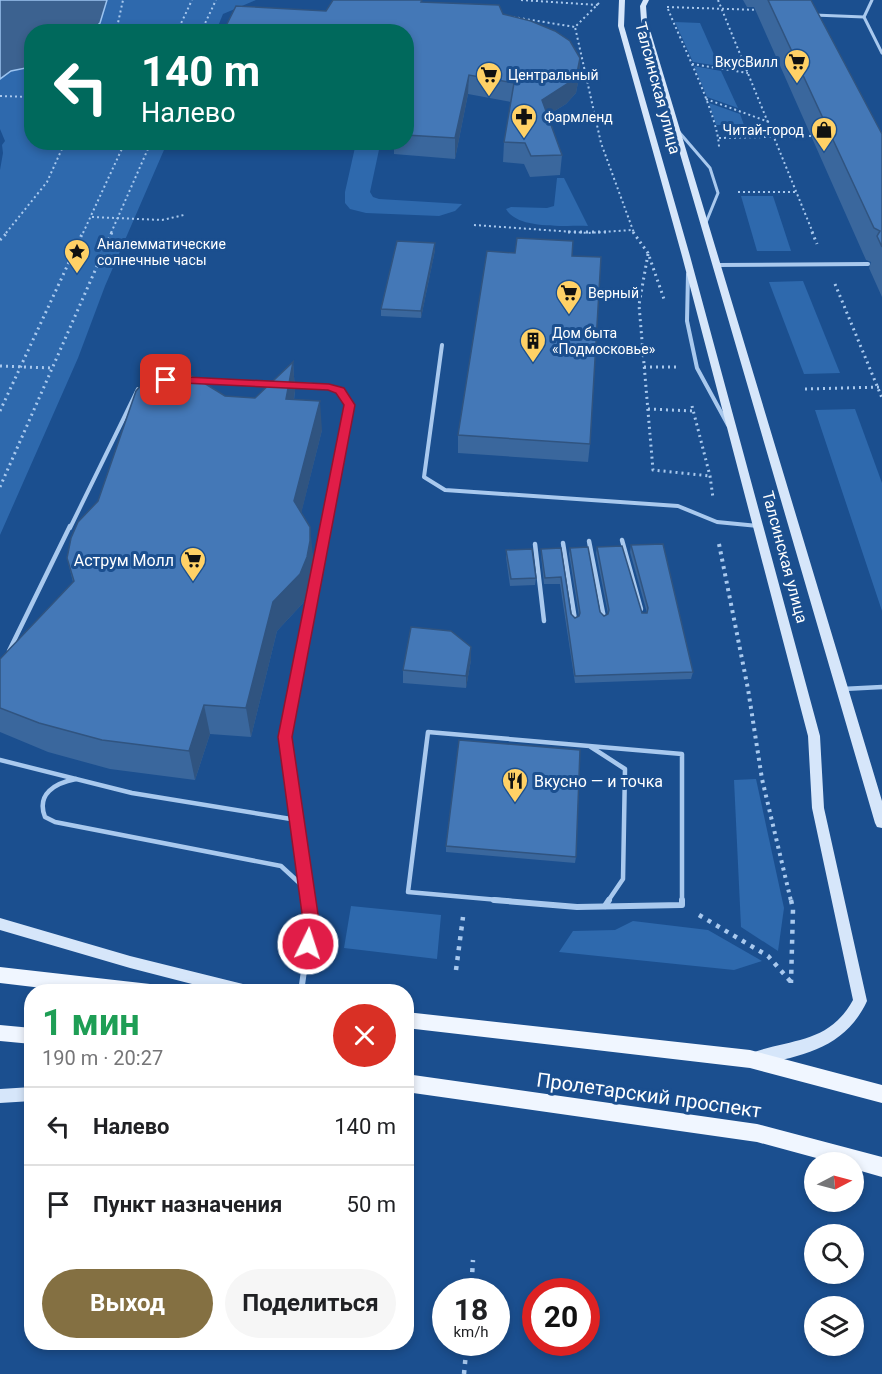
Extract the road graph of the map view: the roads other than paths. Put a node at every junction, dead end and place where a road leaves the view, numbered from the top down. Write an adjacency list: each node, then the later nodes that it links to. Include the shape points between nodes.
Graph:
1 (622, 0): 11 (main road, Талсинская улица, via 621,26)
2 (646, 0): 7 (main road, Талсинская улица, via 644,20)
3 (872, 0): 5 (lane)
4 (769, 12): 5 (lane)
5 (864, 17): 6 (lane)
6 (882, 53)
7 (676, 128): 8 (main road, Талсинская улица); 8 (lane, via 710,168 718,193)
8 (705, 225): 10 (main road, Талсинская улица)
9 (868, 264): 10 (lane)
10 (717, 265): 27 (main road, Талсинская улица)
11 (689, 268): 15 (main road, Талсинская улица); 15 (lane, via 687,321 697,368)
12 (442, 345): 16 (lane, via 424,477 445,490 678,506 717,522)
13 (190, 381): 31 (lane, via 329,387 340,391 350,405 285,737)
14 (143, 385): 25 (lane, via 135,392)
15 (734, 437): 16 (main road, Талсинская улица)
16 (758, 526): 43 (main road, Талсинская улица, via 814,736 818,808 860,1001 854,1015 839,1031 791,1051)
17 (622, 540): 21 (lane)
18 (589, 541): 22 (lane)
19 (563, 543): 23 (lane)
20 (535, 544): 24 (lane)
21 (643, 616)
22 (604, 618)
23 (575, 620)
24 (544, 621)
25 (5, 660)
26 (882, 687): 27 (lane)
27 (843, 688): 32 (main road, Талсинская улица)
28 (590, 746): 34 (lane, via 625,769 623,879); 34 (lane, via 682,754 682,905); 34 (lane, via 428,732 408,892)
29 (0, 760): 30 (lane)
30 (76, 778): 31 (lane, via 132,793); 33 (lane, via 61,781 46,793 42,806 45,818 281,866)
31 (297, 820): 33 (lane)
32 (882, 823)
33 (307, 890): 39 (lane, via 311,921)
34 (605, 906)
35 (0, 924): 38 (main road)
36 (0, 975): 37 (main road)
37 (79, 984)
38 (219, 984)
39 (302, 984)
40 (414, 1021): 43 (main road)
41 (0, 1033): 42 (main road)
42 (24, 1035)
43 (750, 1059): 46 (main road)
44 (414, 1084): 48 (main road, Пролетарский проспект, via 757,1133)
45 (24, 1094): 47 (main road)
46 (882, 1094)
47 (0, 1096)
48 (882, 1167)

